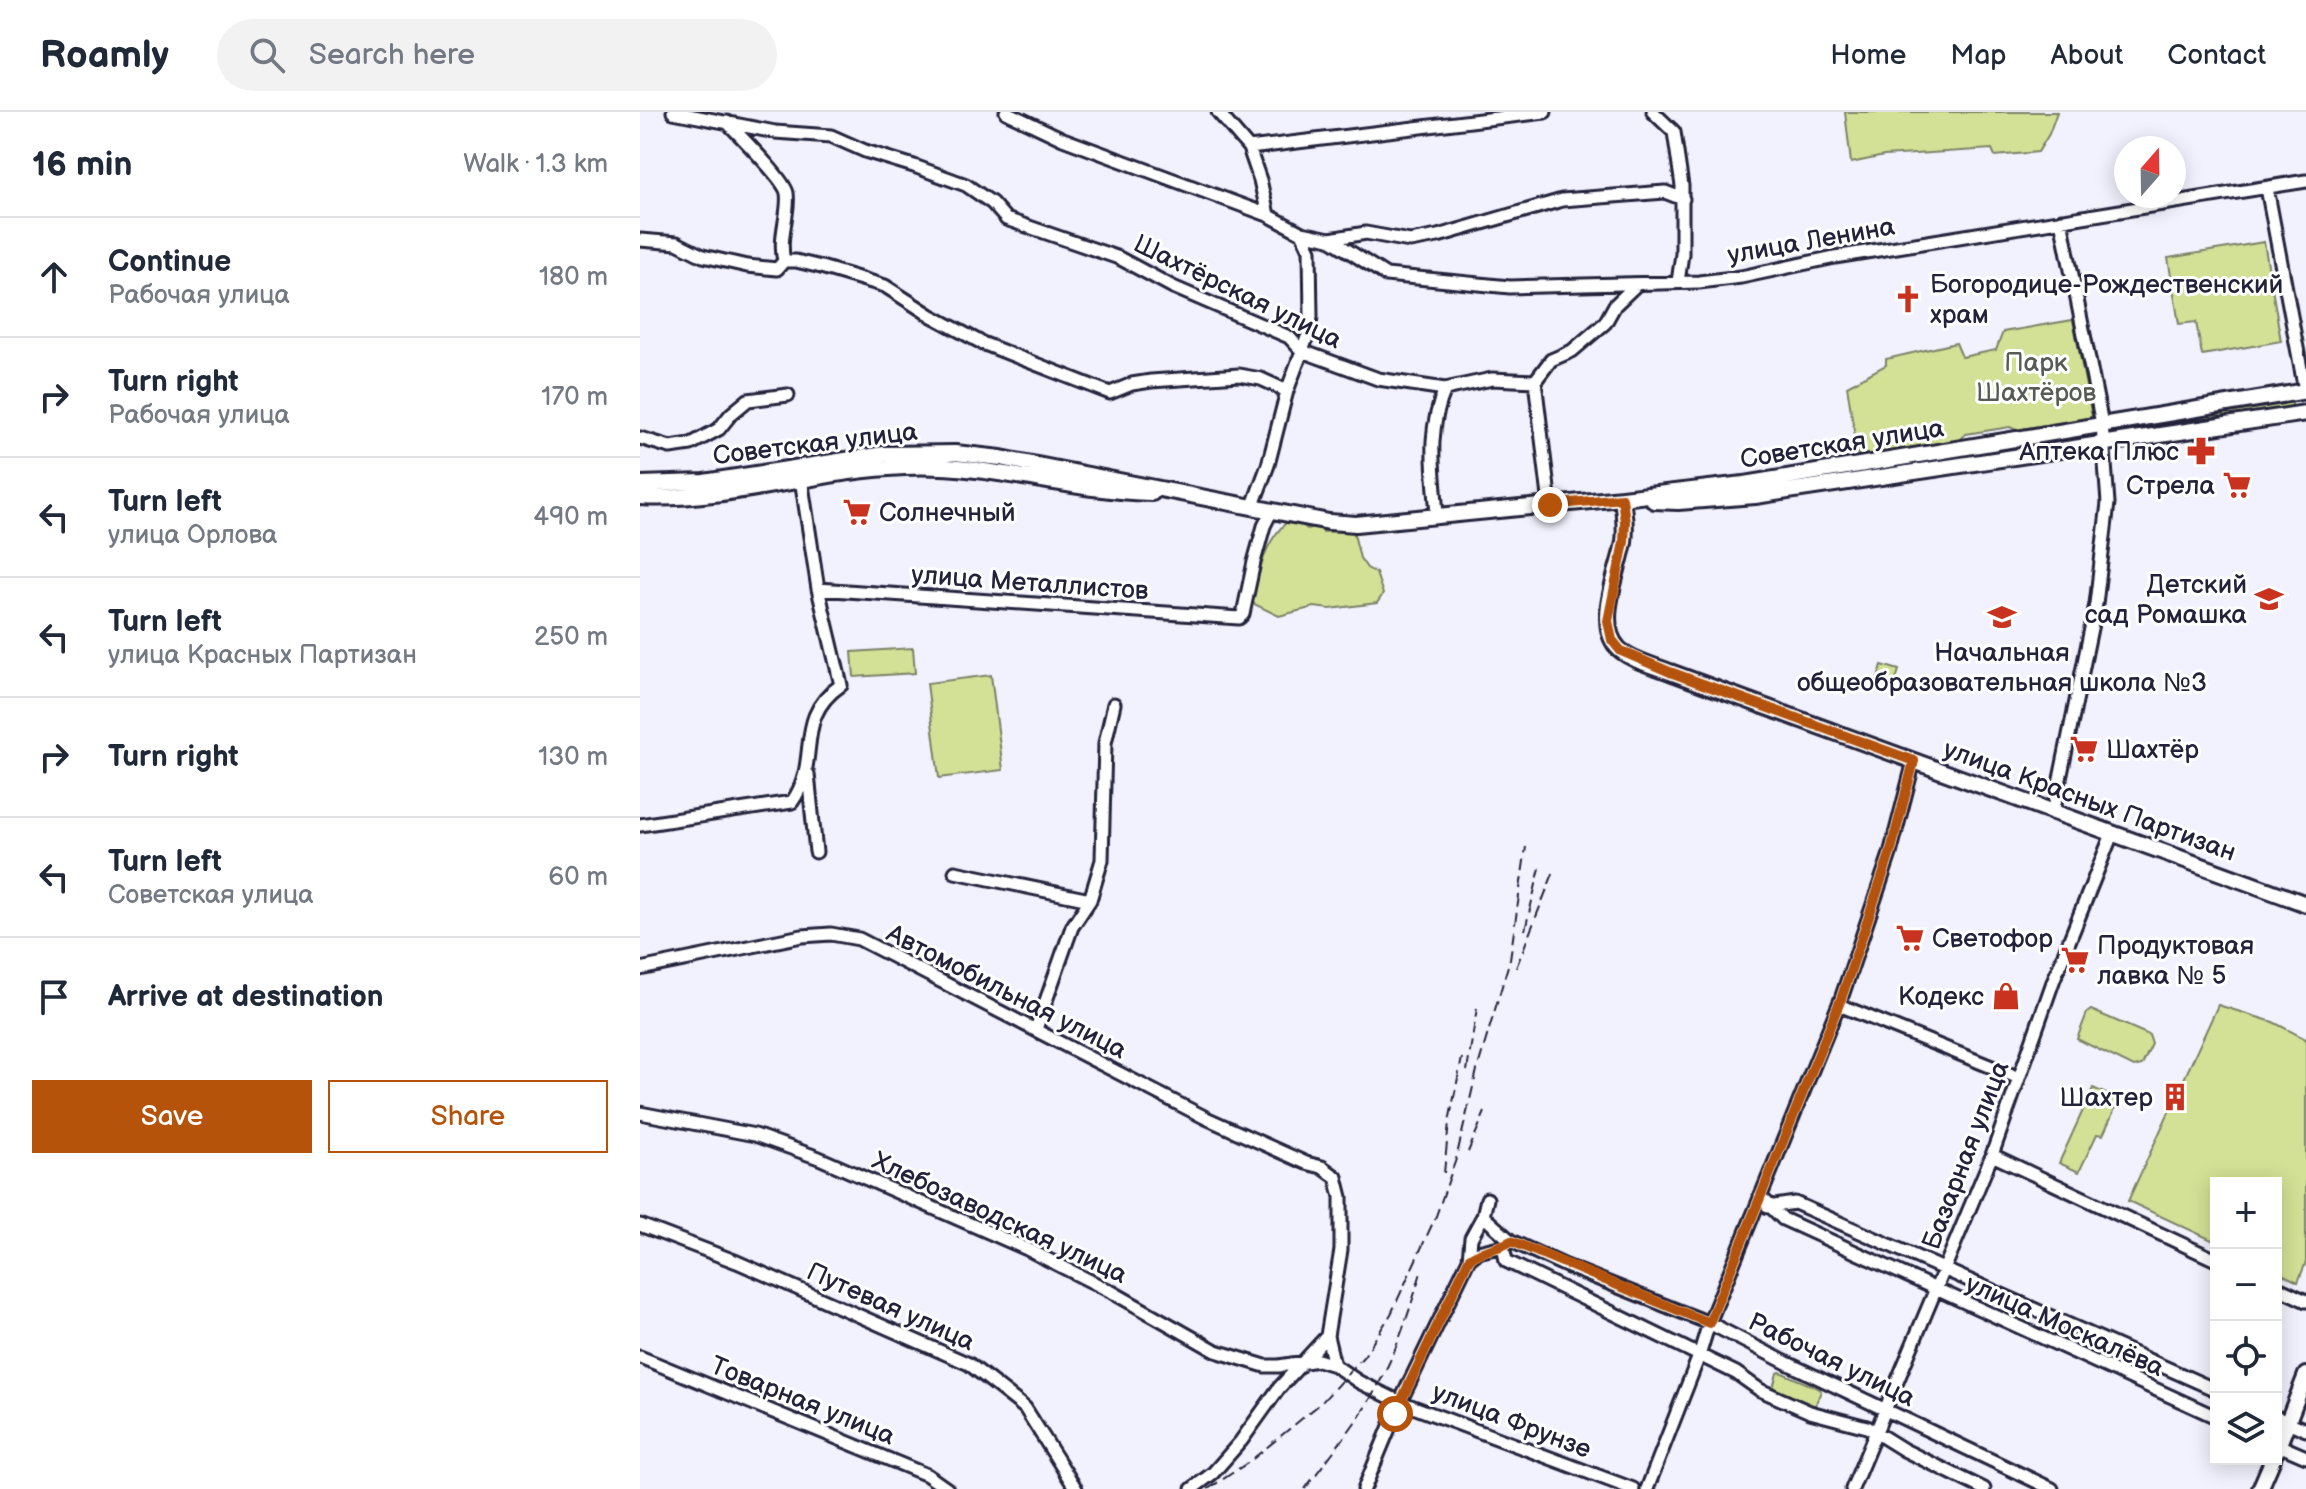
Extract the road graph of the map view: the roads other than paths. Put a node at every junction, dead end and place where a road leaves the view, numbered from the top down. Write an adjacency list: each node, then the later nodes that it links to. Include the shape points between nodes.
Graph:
1 (673, 112): 6 (street, Шахтёрская улица)
2 (1006, 112): 11 (street, via 1063,139)
3 (1218, 112): 7 (street)
4 (1545, 112): 7 (street)
5 (1653, 112): 10 (street, via 1674,132)
6 (727, 122): 16 (street, via 787,193 780,248); 19 (street, Шахтёрская улица, via 831,136 966,185 1006,219 1119,258 1289,337)
7 (1249, 148): 11 (street)
8 (2306, 181): 9 (street, улица Ленина)
9 (2267, 188): 12 (street, улица Ленина); 21 (street)
10 (1683, 199): 14 (street, via 1665,192 1562,200 1410,241 1366,233); 17 (street)
11 (1268, 215): 13 (street)
12 (2061, 220): 17 (street, улица Ленина, via 1741,277); 26 (street)
13 (1302, 233): 14 (street); 19 (street, via 1310,250 1311,317)
14 (1330, 239): 18 (street, улица Ленина, via 1386,275 1510,287)
15 (640, 240): 16 (street, via 677,243 703,256 747,266 777,269)
16 (784, 261): 23 (street, via 885,286 974,339 1110,393 1132,384 1239,375)
17 (1678, 282): 18 (street, улица Ленина)
18 (1636, 285): 20 (street, via 1605,323 1572,351 1551,360)
19 (1302, 351): 22 (street, Шахтёрская улица, via 1378,379); 23 (street)
20 (1535, 381): 22 (street, Шахтёрская улица, via 1492,379); 33 (street)
21 (2305, 388): 26 (main road, Советская улица)
22 (1445, 389): 36 (street, via 1432,430)
23 (1287, 391): 34 (street)
24 (788, 395): 27 (street, via 748,400 719,429 691,444 670,447)
25 (2306, 413): 28 (main road, Советская улица)
26 (2102, 424): 28 (street); 32 (main road, Советская улица, via 1744,484)
27 (640, 438)
28 (2104, 444): 32 (main road, Советская улица, via 1755,496 1678,502); 41 (street, via 2108,503 2096,604)
29 (800, 474): 30 (main road, Советская улица); 31 (main road, Советская улица, via 706,494); 34 (main road, Советская улица, via 847,467 884,454 955,453); 37 (street)
30 (640, 484)
31 (640, 497)
32 (1622, 498): 33 (main road, Советская улица); 39 (main road, улица Красных Партизан, via 1624,542 1608,621 1621,651)
33 (1550, 505): 36 (main road, Советская улица)
34 (1252, 508): 35 (main road, Советская улица)
35 (1271, 512): 36 (main road, Советская улица, via 1356,524); 37 (street, улица Металлистов, via 1239,618)
36 (1437, 516)
37 (818, 589): 40 (street, via 841,685 824,697 810,727)
38 (1114, 704): 46 (street, via 1105,743 1102,860)
39 (1914, 761): 41 (main road, улица Красных Партизан); 49 (street, via 1890,854)
40 (807, 766): 42 (street, via 792,802); 44 (street)
41 (2053, 813): 43 (main road, улица Красных Партизан)
42 (640, 825)
43 (2112, 834): 47 (main road, улица Красных Партизан); 51 (street, Базарная улица)
44 (816, 852)
45 (955, 872): 46 (street)
46 (1090, 900): 50 (street, via 1072,927)
47 (2306, 904)
48 (640, 969): 50 (street, Автомобильная улица, via 831,934 859,939)
49 (1839, 1005): 51 (street); 54 (street)
50 (1036, 1029): 67 (street, Автомобильная улица, via 1206,1118 1336,1177 1341,1250)
51 (2019, 1078): 53 (street, Базарная улица)
52 (640, 1113): 70 (street, Хлебозаводская улица, via 755,1135 819,1158 1027,1249 1216,1351 1265,1366)
53 (1992, 1155): 60 (street); 62 (street, Базарная улица)
54 (1760, 1196): 56 (street, улица Москалёва); 66 (street)
55 (1487, 1199): 57 (street)
56 (1768, 1207): 62 (street, улица Москалёва, via 1795,1203); 63 (street, улица Москалёва, via 1783,1219)
57 (1483, 1216): 59 (street); 61 (street, via 1471,1238)
58 (640, 1225): 84 (street, Путевая улица, via 969,1364 1025,1408)
59 (1507, 1244): 61 (street); 66 (street, Рабочая улица); 68 (street, Рабочая улица, via 1506,1261)
60 (2210, 1257)
61 (1469, 1259): 74 (street)
62 (1945, 1267): 63 (street, Базарная улица); 73 (street, улица Москалёва)
63 (1935, 1290): 75 (street, Базарная улица); 76 (street, улица Москалёва)
64 (2282, 1290): 65 (street)
65 (2306, 1301)
66 (1709, 1323): 68 (street); 75 (street, Рабочая улица)
67 (1327, 1336): 70 (street); 71 (street)
68 (1699, 1356): 79 (street, Рабочая улица, via 1810,1412); 88 (street)
69 (640, 1357): 83 (street, Товарная улица, via 927,1475)
70 (1304, 1361): 71 (street, Хлебозаводская улица); 85 (street, via 1213,1473)
71 (1334, 1365): 74 (street, улица Фрунзе)
72 (2306, 1375): 77 (main road)
73 (2210, 1387)
74 (1400, 1402): 86 (street); 87 (street, улица Фрунзе)
75 (1885, 1409): 79 (street, Базарная улица); 91 (street, Рабочая улица)
76 (2210, 1414)
77 (2282, 1419): 78 (street)
78 (2306, 1430)
79 (1877, 1432): 89 (street, Базарная улица); 90 (street, Рабочая улица)
80 (2282, 1451): 81 (street)
81 (2306, 1457)
82 (2270, 1465): 92 (main road)
83 (947, 1489)
84 (1076, 1489)
85 (1192, 1489)
86 (1365, 1489)
87 (1633, 1489)
88 (1647, 1489)
89 (1852, 1489)
90 (1984, 1489)
91 (2052, 1489)
92 (2260, 1489)

